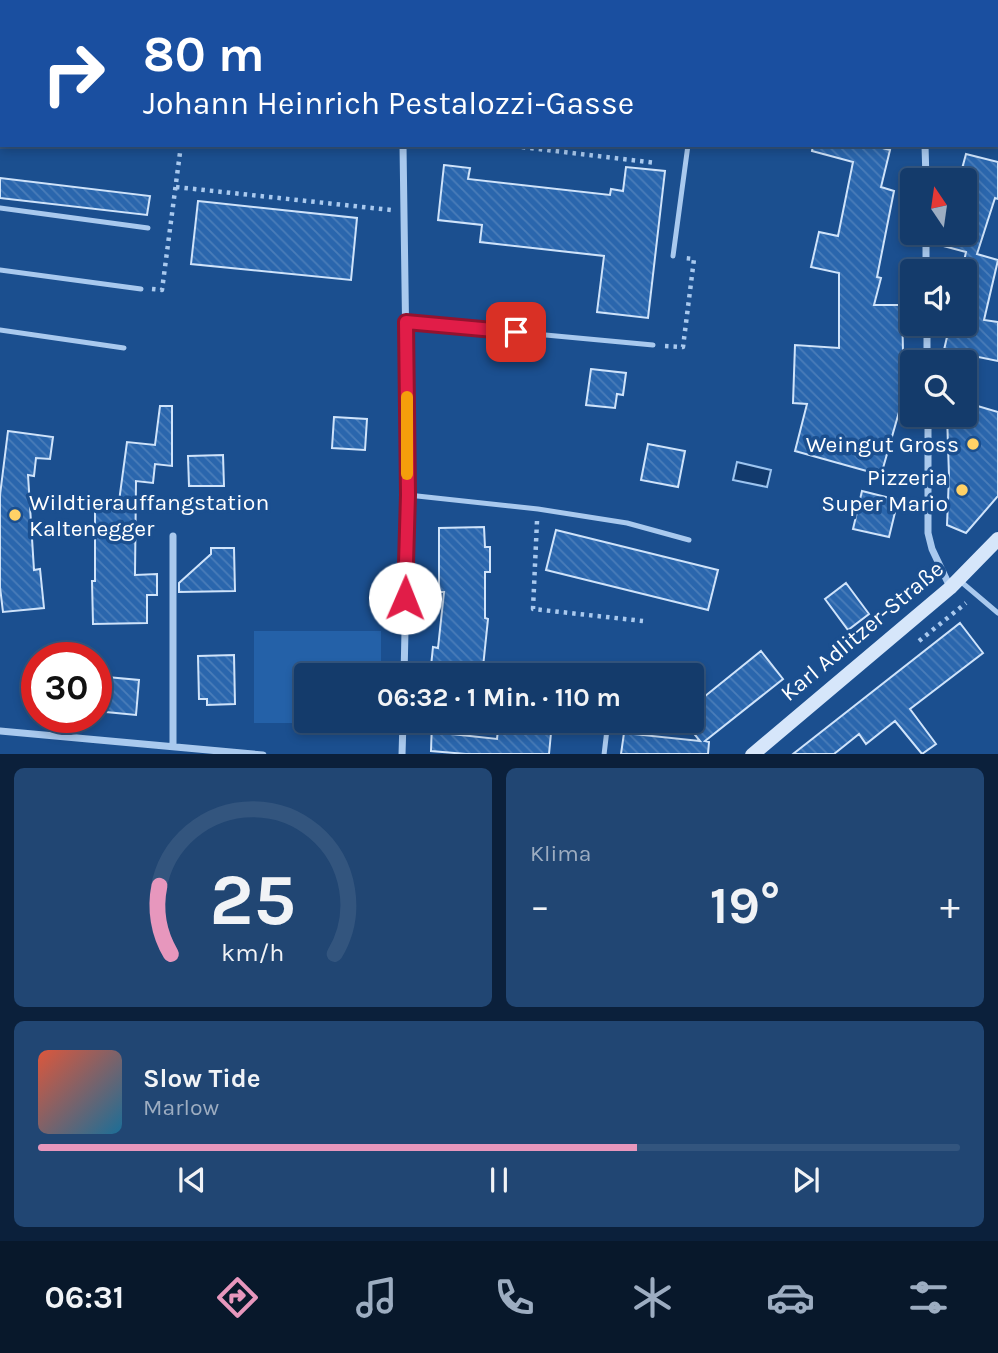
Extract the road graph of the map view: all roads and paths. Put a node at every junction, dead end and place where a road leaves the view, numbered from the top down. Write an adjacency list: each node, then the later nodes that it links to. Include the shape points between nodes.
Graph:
1 (181, 147): 8 (path)
2 (403, 147): 10 (street)
3 (522, 147): 6 (path)
4 (688, 147): 12 (lane)
5 (925, 147): 7 (street)
6 (656, 163)
7 (926, 168)
8 (176, 187): 10 (path); 14 (path, via 162,290)
9 (0, 208): 11 (lane)
10 (404, 211): 15 (street)
11 (148, 228)
12 (673, 256): 17 (path, via 694,259 683,348)
13 (0, 270): 14 (lane)
14 (141, 289)
15 (406, 322): 17 (lane); 20 (street)
16 (0, 330): 18 (lane)
17 (653, 345)
18 (124, 348)
19 (928, 427): 25 (street, via 928,533 932,549)
20 (408, 495): 21 (lane); 28 (street)
21 (538, 509): 23 (lane, via 627,523); 27 (path, via 533,609)
22 (173, 536): 32 (street)
23 (689, 540)
24 (997, 543): 25 (street, Karl Adlitzer-Straße)
25 (954, 584): 26 (lane); 36 (street, Karl Adlitzer-Straße)
26 (998, 613)
27 (643, 621)
28 (404, 663)
29 (0, 731): 32 (street)
30 (403, 733): 34 (street)
31 (607, 733): 35 (lane)
32 (173, 746): 33 (street)
33 (263, 754)
34 (402, 754)
35 (604, 754)
36 (752, 754)

